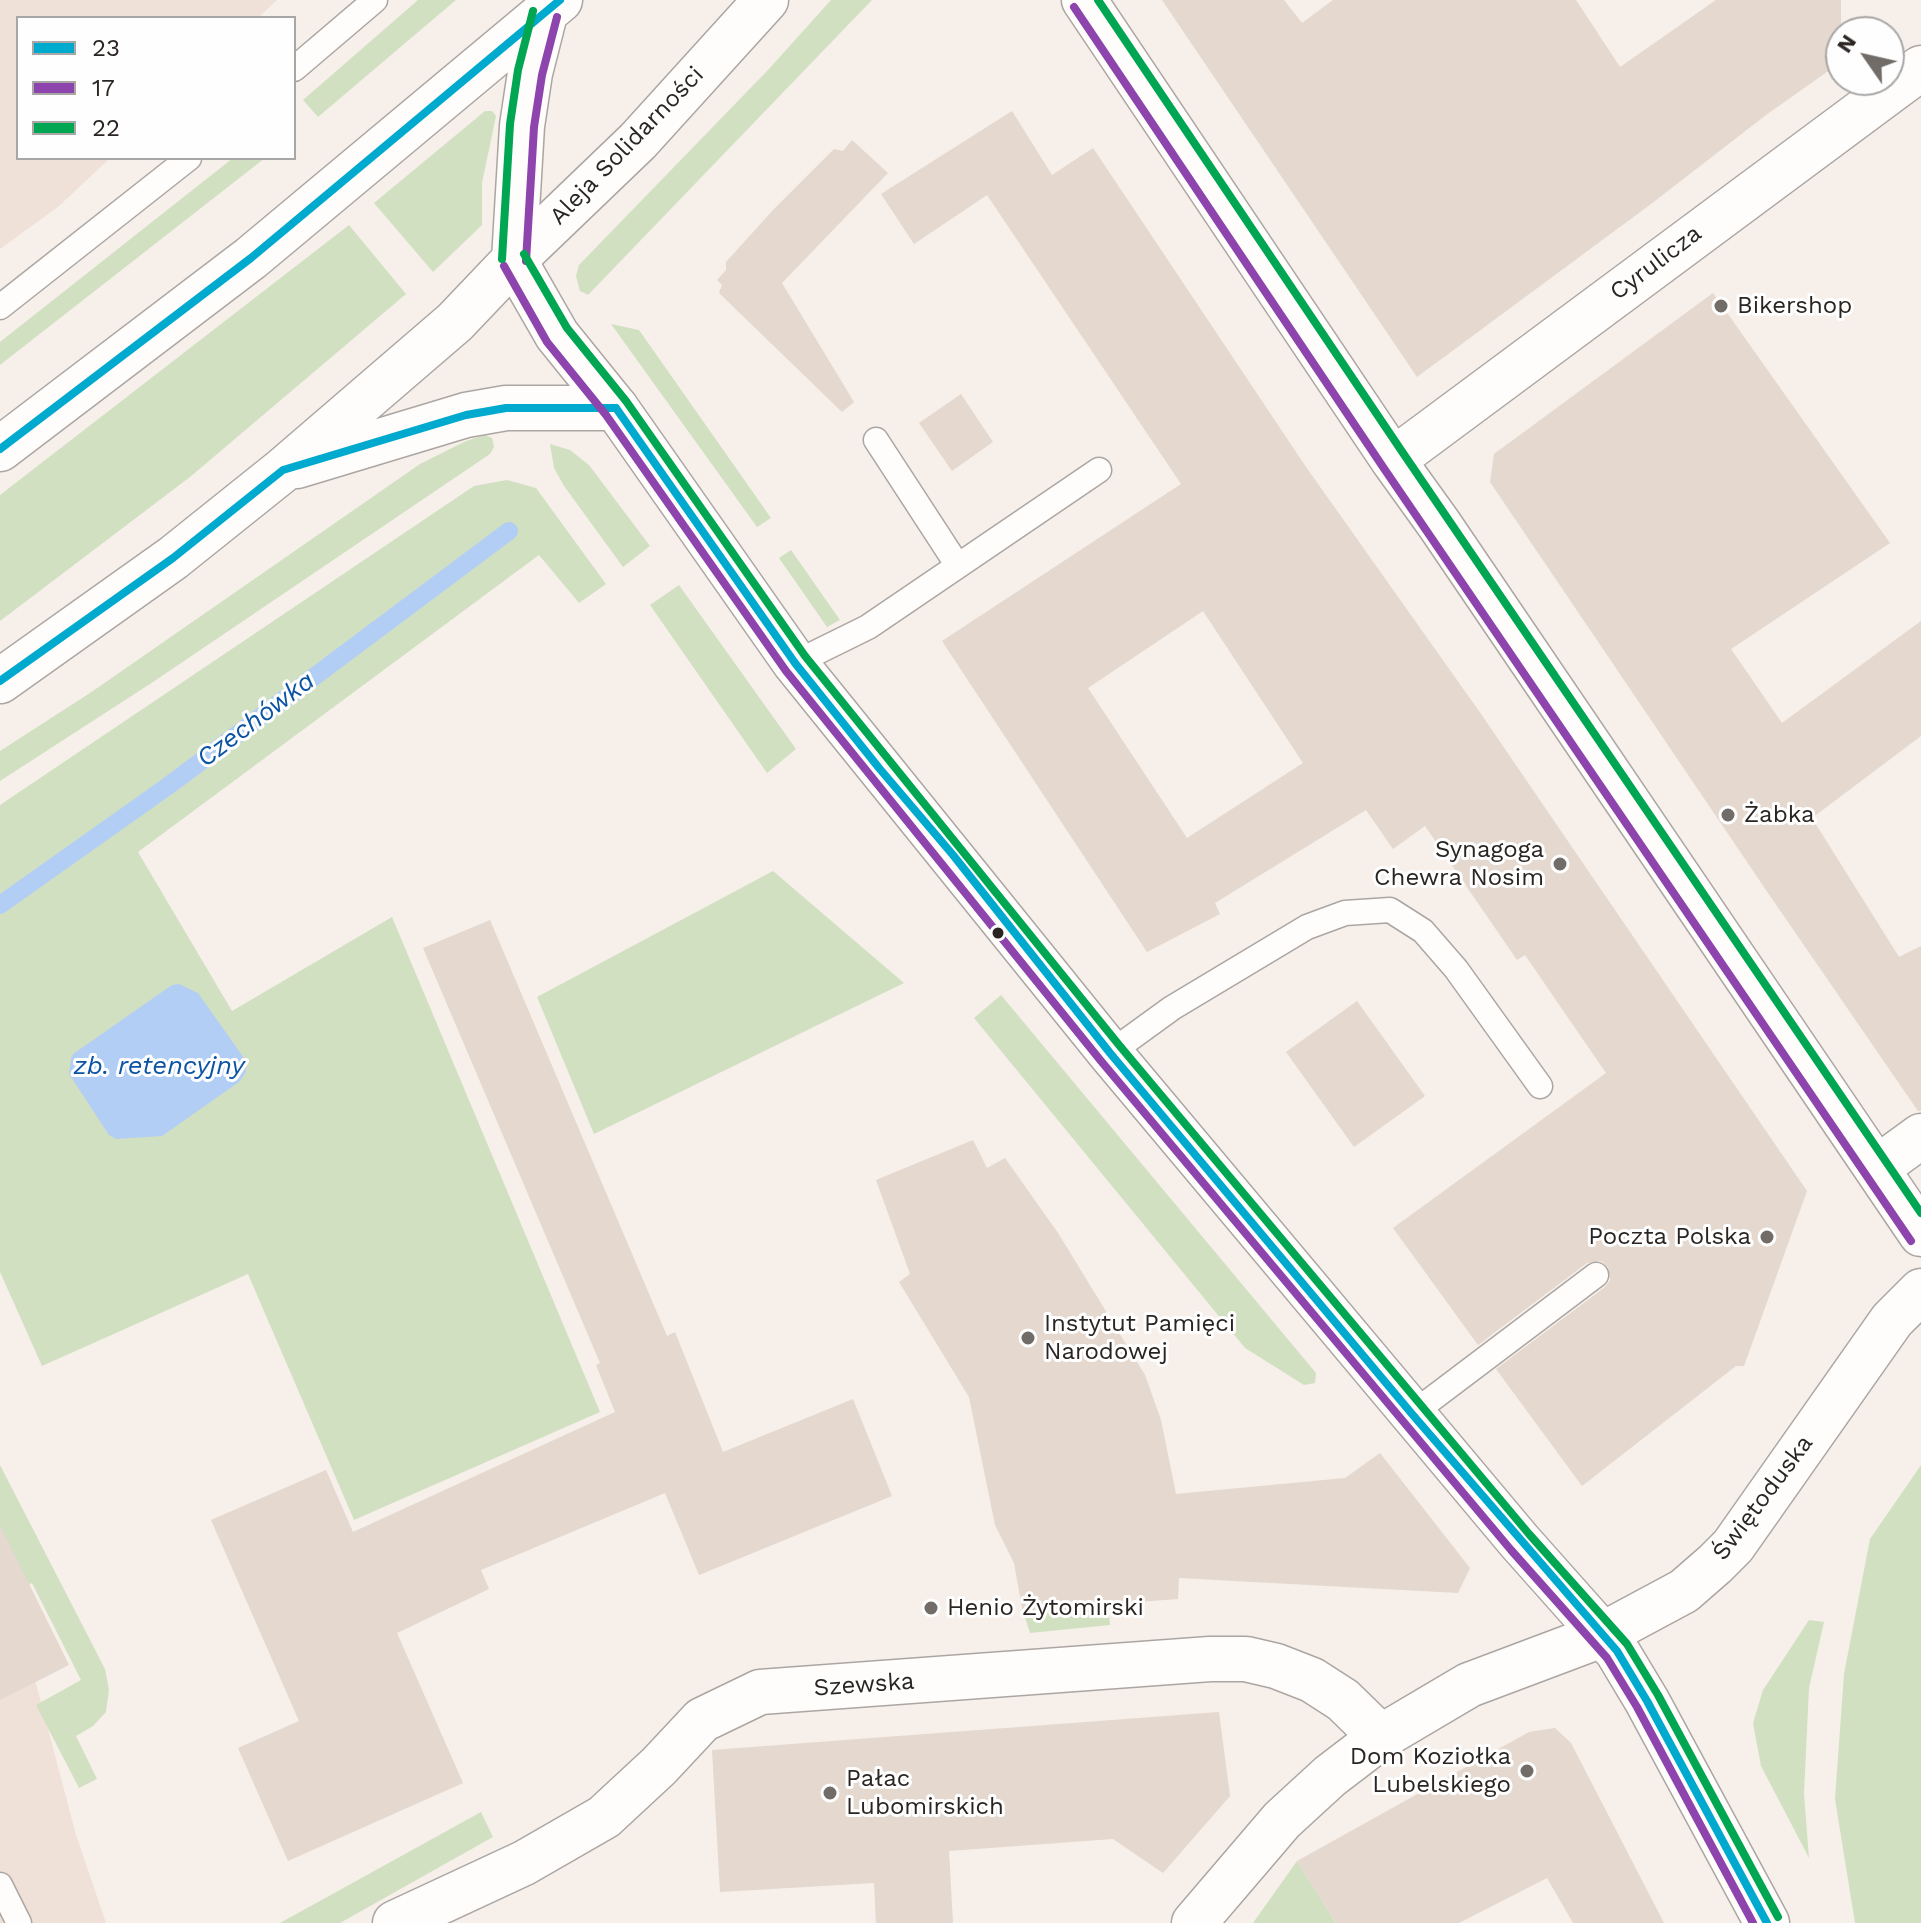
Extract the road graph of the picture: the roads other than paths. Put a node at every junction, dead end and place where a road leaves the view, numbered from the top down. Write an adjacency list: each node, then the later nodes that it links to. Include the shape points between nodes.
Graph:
1 (375, 0): 5 (lane)
2 (766, 0): 8 (street, Aleja Solidarności, via 638,141)
3 (1084, 0): 13 (street)
4 (552, 7): 8 (street, via 530,73 522,126); 12 (street, via 251,258)
5 (296, 67)
6 (1921, 68): 13 (street, Cyrulicza)
7 (186, 160): 9 (lane)
8 (514, 260): 10 (street, via 557,335); 14 (street, Aleja Solidarności, via 455,322)
9 (0, 307)
10 (616, 408): 14 (street, via 506,408 466,415); 17 (street)
11 (876, 440): 16 (lane)
12 (0, 449)
13 (1393, 460): 22 (street)
14 (283, 470): 18 (street, Aleja Solidarności, via 173,558)
15 (1099, 470): 16 (lane)
16 (958, 566): 17 (lane, via 868,627)
17 (795, 663): 19 (street)
18 (0, 681)
19 (1110, 1053): 20 (lane, via 1172,1008 1307,927 1345,913 1390,910 1423,931 1456,969); 26 (street)
20 (1540, 1086)
21 (1921, 1136): 22 (street)
22 (1877, 1168): 23 (street)
23 (1921, 1234)
24 (1596, 1275): 26 (lane)
25 (1921, 1291): 27 (street, Świętoduska, via 1892,1320 1724,1555 1684,1591)
26 (1412, 1414): 27 (street)
27 (1602, 1635): 28 (street, Świętoduska, via 1469,1685); 33 (street, via 1647,1701)
28 (1381, 1737): 31 (street, Szewska, via 1343,1700 1312,1680 1246,1659 760,1692 702,1720 604,1817 524,1863); 32 (street, Świętoduska, via 1282,1820)
29 (0, 1885): 30 (lane)
30 (19, 1923)
31 (395, 1923)
32 (1194, 1923)
33 (1767, 1923)

